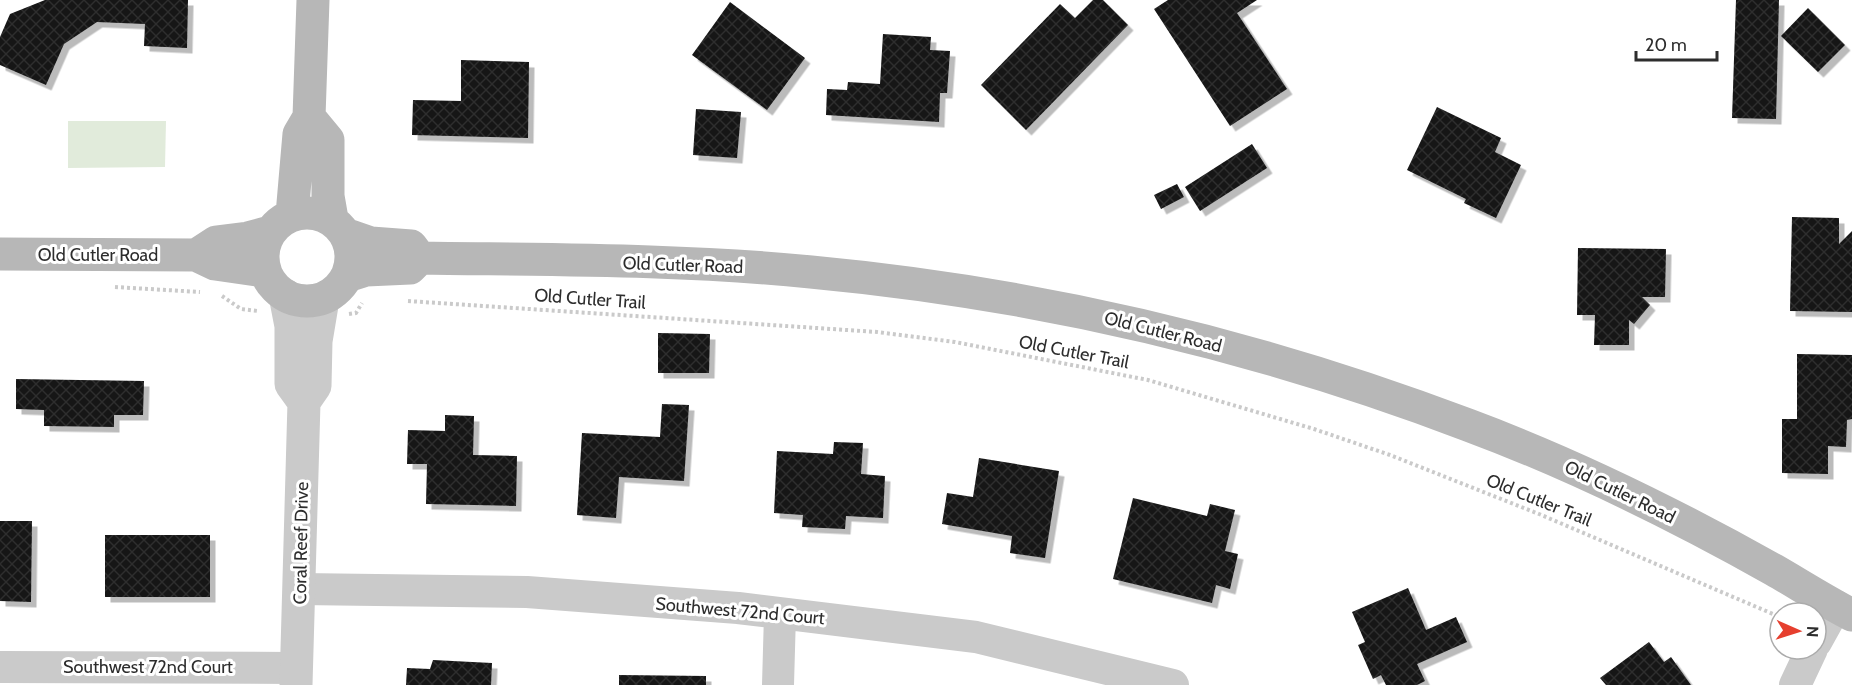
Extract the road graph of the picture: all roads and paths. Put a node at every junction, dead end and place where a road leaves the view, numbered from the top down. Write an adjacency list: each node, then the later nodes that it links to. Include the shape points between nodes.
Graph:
1 (313, 0): 2 (main road)
2 (309, 117): 3 (main road, via 299,134); 4 (main road, via 328,140 328,196)
3 (281, 223): 4 (main road, Old Cutler Road, via 307,212); 6 (main road, Old Cutler Road, via 248,238 216,242); 12 (main road, via 263,251)
4 (338, 226): 7 (main road, Old Cutler Road, via 371,243 411,246); 8 (main road, via 352,253)
5 (0, 254): 6 (main road, Old Cutler Road)
6 (196, 255): 12 (main road, Old Cutler Road)
7 (420, 258): 8 (main road, Old Cutler Road, via 410,268 366,270); 18 (main road, Old Cutler Road, via 649,262 808,271 1007,299 1188,336 1369,390 1517,444 1708,535)
8 (347, 276): 15 (main road)
9 (106, 287): 10 (path)
10 (206, 292)
11 (217, 293): 12 (path, via 241,309)
12 (271, 293): 15 (main road, Old Cutler Road); 16 (street, Coral Reef Drive, via 291,326 291,384)
13 (371, 300): 15 (path, via 361,303 356,314)
14 (403, 300): 19 (path, Old Cutler Trail, via 877,332 955,342 1148,380 1390,455)
15 (330, 306): 16 (street, Coral Reef Drive, via 316,341 315,386)
16 (303, 402): 17 (street, Coral Reef Drive)
17 (300, 589): 20 (street, Southwest 72nd Court, via 527,592); 24 (street, Coral Reef Drive)
18 (1844, 611): 21 (street)
19 (1768, 612)
20 (780, 614): 25 (street); 26 (street, Southwest 72nd Court, via 976,637)
21 (1828, 629)
22 (1807, 661): 27 (street)
23 (0, 667): 24 (street, Southwest 72nd Court)
24 (296, 676)
25 (778, 685)
26 (1173, 685)
27 (1796, 685)

